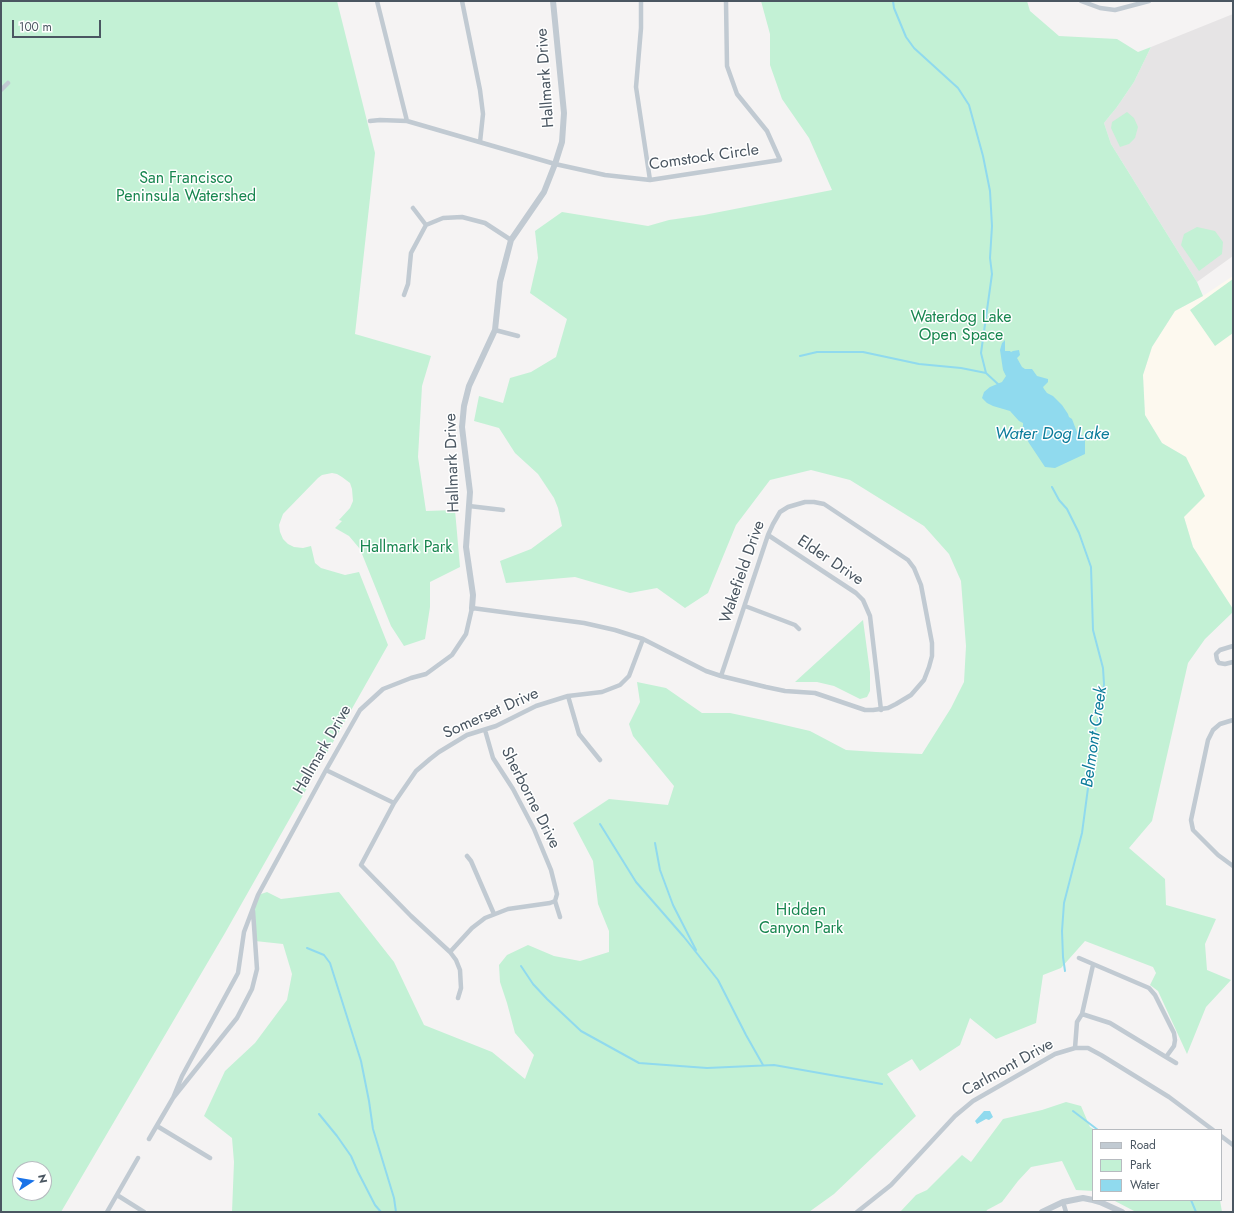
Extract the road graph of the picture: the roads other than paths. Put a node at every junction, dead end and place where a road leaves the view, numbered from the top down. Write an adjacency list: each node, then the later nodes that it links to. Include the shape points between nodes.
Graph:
1 (377, 1): 10 (street)
2 (462, 1): 12 (street, via 480,90 483,114)
3 (553, 1): 13 (street, Hallmark Drive, via 564,114 562,142)
4 (641, 1): 14 (street, via 642,28 636,87)
5 (726, 1): 14 (street, Comstock Circle, via 727,66 737,94 766,131 780,160)
6 (1081, 1): 7 (street, via 1115,10)
7 (1149, 1)
8 (8, 83): 9 (street)
9 (1, 90)
10 (407, 120): 11 (street, Comstock Circle); 12 (street, Comstock Circle)
11 (370, 121)
12 (480, 142): 13 (street, Comstock Circle)
13 (555, 164): 14 (street, Comstock Circle, via 605,176); 17 (street, Hallmark Drive, via 544,192)
14 (650, 180)
15 (413, 208): 16 (street)
16 (426, 224): 17 (street, via 443,218 462,217 485,223); 18 (street, via 411,253 408,284)
17 (511, 240): 19 (street, Hallmark Drive, via 500,282)
18 (404, 295)
19 (495, 330): 20 (street); 21 (street, Hallmark Drive, via 472,379 464,406 462,427 470,492)
20 (518, 336)
21 (469, 506): 22 (street); 25 (street, Hallmark Drive, via 466,547 473,595)
22 (503, 510)
23 (768, 535): 24 (street, Wakefield Drive); 32 (street, Elder Drive, via 863,600 870,616); 32 (street, Wakefield Drive, via 780,512 805,502 819,502 908,560 914,568 921,585 932,656 924,680 911,695)
24 (745, 606): 26 (street, via 795,625); 30 (street, Wakefield Drive)
25 (472, 608): 27 (street, Wakefield Drive, via 584,623); 36 (street, Hallmark Drive, via 466,634 452,655 426,674 384,689 360,710)
26 (799, 629)
27 (642, 639): 30 (street, Wakefield Drive); 31 (street, Somerset Drive, via 629,676 620,685 602,692)
28 (1233, 646): 29 (street, via 1216,654 1219,663)
29 (1233, 662)
30 (721, 676): 32 (street, Wakefield Drive, via 785,691 815,693 864,710)
31 (568, 696): 34 (street, Somerset Drive, via 536,706); 35 (street, via 579,734)
32 (881, 710)
33 (1233, 720): 39 (street, via 1220,724 1208,740 1191,813 1193,830)
34 (485, 730): 37 (street, Somerset Drive, via 467,735 430,759 416,771); 40 (street, Sherborne Drive, via 493,758 524,808 546,856 556,885)
35 (600, 760)
36 (326, 770): 37 (street); 41 (street, Hallmark Drive)
37 (394, 803): 44 (street, Somerset Drive, via 361,865)
38 (467, 856): 42 (street)
39 (1233, 866)
40 (555, 901): 42 (street); 43 (street, Sherborne Drive)
41 (253, 908): 52 (street, Hallmark Drive, via 244,932 238,973 182,1076); 52 (street, Hallmark Drive, via 257,969 252,989 237,1018)
42 (494, 914): 44 (street, via 472,928)
43 (560, 917)
44 (450, 952): 47 (street, via 460,970 461,988)
45 (1079, 958): 46 (street)
46 (1094, 965): 48 (street); 50 (street, via 1153,992 1176,1040)
47 (458, 998)
48 (1082, 1014): 49 (street, via 1077,1022); 50 (street, via 1110,1023)
49 (1075, 1048): 54 (street, Carlmont Drive, via 1088,1048 1101,1055 1169,1097); 66 (street, Carlmont Drive, via 1055,1054 973,1101 955,1116 891,1185)
50 (1166, 1056): 51 (street)
51 (1176, 1063)
52 (173, 1098): 53 (street, Hallmark Drive)
53 (157, 1126): 56 (street, Hallmark Drive); 59 (street)
54 (1212, 1129)
55 (1222, 1137): 57 (street)
56 (148, 1139)
57 (1233, 1145)
58 (138, 1158): 60 (street)
59 (210, 1158)
60 (117, 1195): 64 (street); 65 (street)
61 (1092, 1200): 63 (street, via 1083,1198)
62 (1096, 1201): 69 (street)
63 (1063, 1202): 67 (street); 68 (street)
64 (107, 1212)
65 (144, 1212)
66 (857, 1212)
67 (1042, 1212)
68 (1066, 1212)
69 (1122, 1212)

